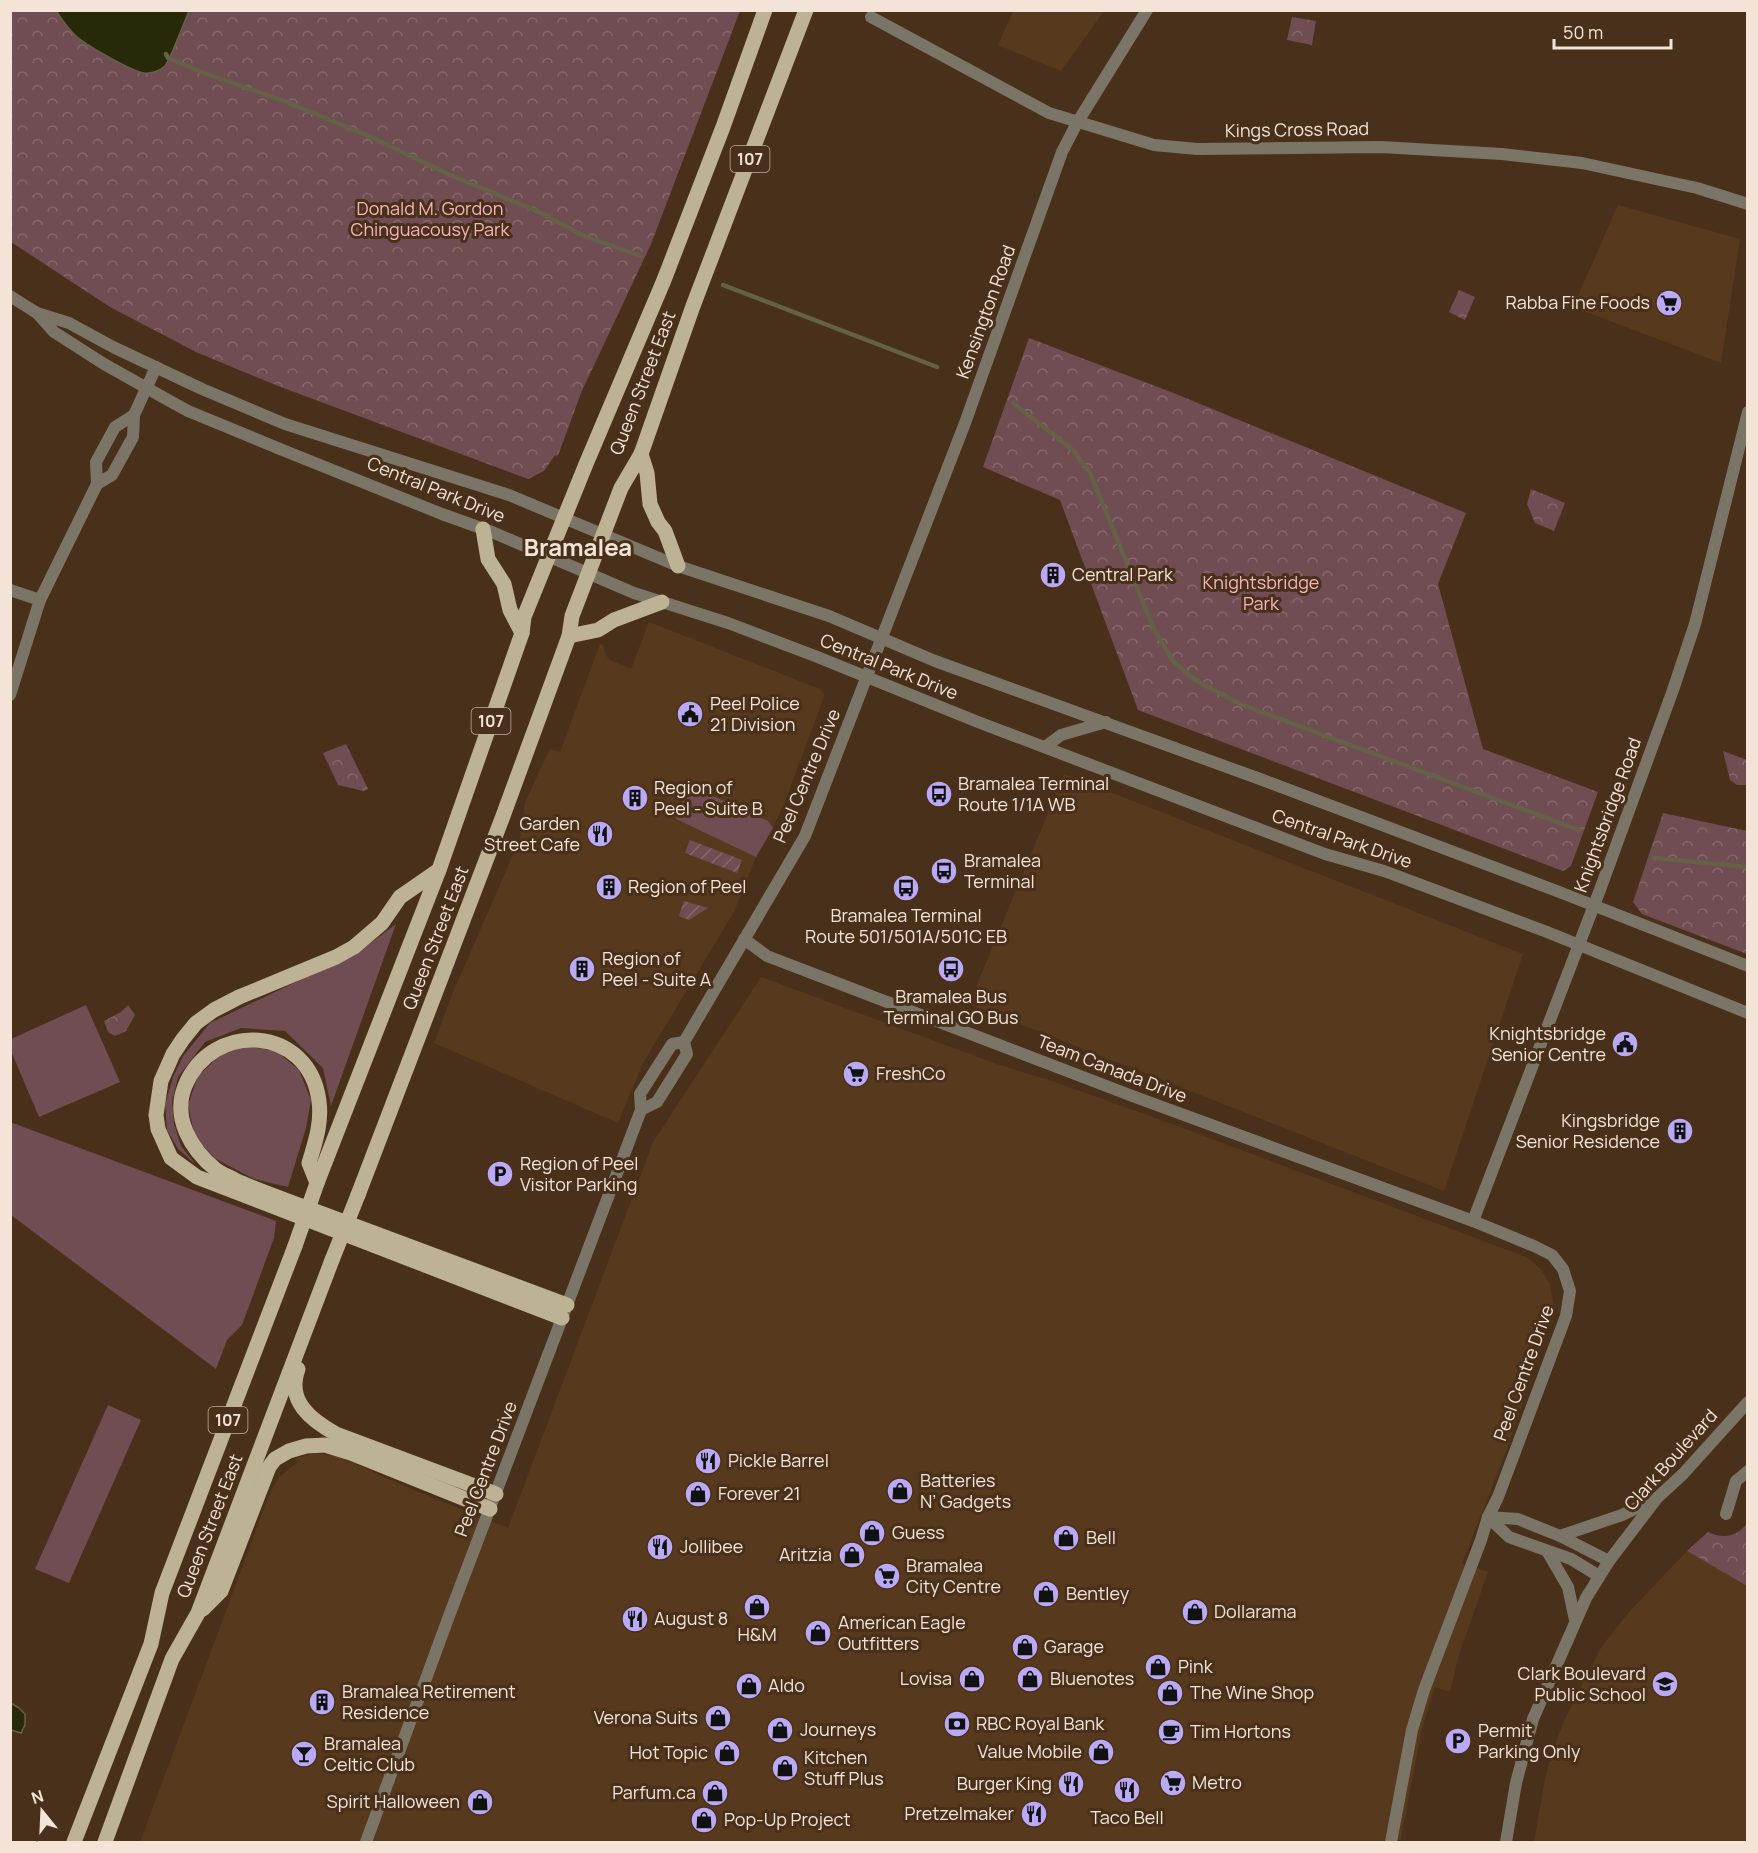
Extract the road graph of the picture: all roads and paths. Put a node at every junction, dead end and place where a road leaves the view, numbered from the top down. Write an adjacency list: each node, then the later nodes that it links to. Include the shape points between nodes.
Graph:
1 (765, 10): 15 (main road, Queen Street East / 107, via 664,280)
2 (806, 10): 13 (main road, Queen Street East / 107)
3 (1147, 10): 5 (street, Kensington Road)
4 (871, 17): 5 (street, Kings Cross Road, via 1049,113)
5 (1077, 123): 6 (street, Kings Cross Road, via 1154,145 1197,149 1381,147 1582,163 1697,188); 26 (street, Kensington Road, via 1062,152 965,423)
6 (1748, 204)
7 (10, 296): 8 (street, Central Park Drive)
8 (37, 313): 9 (street, Central Park Drive, via 69,323); 10 (street, Central Park Drive, via 54,332)
9 (156, 367): 10 (street); 15 (street, Central Park Drive, via 285,424 509,495)
10 (147, 388): 12 (street); 16 (street, Central Park Drive, via 188,411)
11 (1748, 412): 32 (street, Knightsbridge Road, via 1695,624)
12 (134, 415): 14 (street, via 131,441 112,476); 14 (street, via 115,427 105,444 96,462)
13 (641, 453): 17 (main road, Queen Street East / 107, via 621,488); 19 (main road, via 650,504)
14 (97, 484): 22 (street)
15 (564, 518): 17 (street, Central Park Drive); 18 (main road, Queen Street East / 107)
16 (483, 529): 18 (street, Central Park Drive); 24 (main road, via 488,559 504,584 510,610)
17 (603, 535): 19 (street, Central Park Drive); 20 (main road, Queen Street East / 107)
18 (549, 556): 20 (street, Central Park Drive); 24 (main road, Queen Street East / 107, via 524,617)
19 (678, 566): 26 (street, Central Park Drive, via 829,616)
20 (588, 573): 23 (street, Central Park Drive); 25 (main road, Queen Street East / 107)
21 (10, 590): 22 (street)
22 (40, 600): 28 (street)
23 (662, 602): 25 (main road, via 597,630); 27 (street, Central Park Drive)
24 (522, 633): 31 (main road, Queen Street East / 107)
25 (569, 636): 41 (main road, Queen Street East / 107, bridge)
26 (882, 638): 27 (street, Kensington Road); 29 (street, Central Park Drive)
27 (866, 677): 30 (street, Central Park Drive); 33 (street, Peel Centre Drive, via 805,836)
28 (10, 695)
29 (1106, 722): 30 (street, via 1061,735); 32 (street, Central Park Drive)
30 (1045, 747): 34 (street, Central Park Drive, via 1324,854 1384,872)
31 (439, 870): 39 (main road, Queen Street East / 107); 42 (main road, via 400,897 382,923 354,947 239,997 196,1023 173,1054 162,1081 157,1104 158,1129 171,1158 197,1177)
32 (1593, 906): 34 (street, Knightsbridge Road); 35 (street, Central Park Drive)
33 (744, 939): 37 (street, Peel Centre Drive); 40 (street, Team Canada Drive, via 767,956)
34 (1578, 944): 36 (street, Central Park Drive); 40 (street, Knightsbridge Road)
35 (1748, 966)
36 (1748, 1013)
37 (684, 1042): 38 (street, Peel Centre Drive, via 687,1054 682,1065 657,1102); 38 (street, Peel Centre Drive, via 672,1044 640,1094)
38 (641, 1110): 42 (street, Peel Centre Drive)
39 (317, 1183): 42 (main road, via 309,1163 319,1131 320,1101 312,1077 301,1061 288,1048 270,1041 249,1040 225,1046 200,1063 185,1086 182,1121 199,1155 218,1172); 55 (main road, Queen Street East / 107, bridge, via 162,1593 151,1644)
40 (1473, 1221): 48 (street, Peel Centre Drive, via 1552,1255 1563,1269 1570,1291 1566,1316)
41 (318, 1299): 46 (main road, via 318,1313 295,1377 299,1404 307,1414 336,1434); 53 (main road, Queen Street East / 107)
42 (564, 1311): 46 (street, Peel Centre Drive)
43 (1748, 1402): 45 (street, Clark Boulevard)
44 (1748, 1471): 47 (street, via 1736,1481)
45 (1657, 1498): 49 (street, via 1622,1515); 51 (street, Clark Boulevard)
46 (493, 1502): 53 (main road, via 325,1445 289,1450 268,1467 221,1591); 57 (street, Peel Centre Drive)
47 (1726, 1514)
48 (1488, 1517): 49 (street, via 1518,1519); 50 (street, via 1509,1537); 58 (street, Peel Centre Drive, via 1412,1730)
49 (1560, 1536): 51 (street)
50 (1547, 1551): 52 (street, via 1571,1559); 54 (street, via 1568,1587)
51 (1609, 1561): 52 (street, Clark Boulevard)
52 (1599, 1576): 54 (street, Clark Boulevard)
53 (198, 1613): 56 (main road, Queen Street East / 107, via 172,1659)
54 (1575, 1620): 59 (street, Clark Boulevard, via 1533,1719)
55 (74, 1842)
56 (105, 1842)
57 (366, 1842)
58 (1391, 1842)
59 (1506, 1842)

